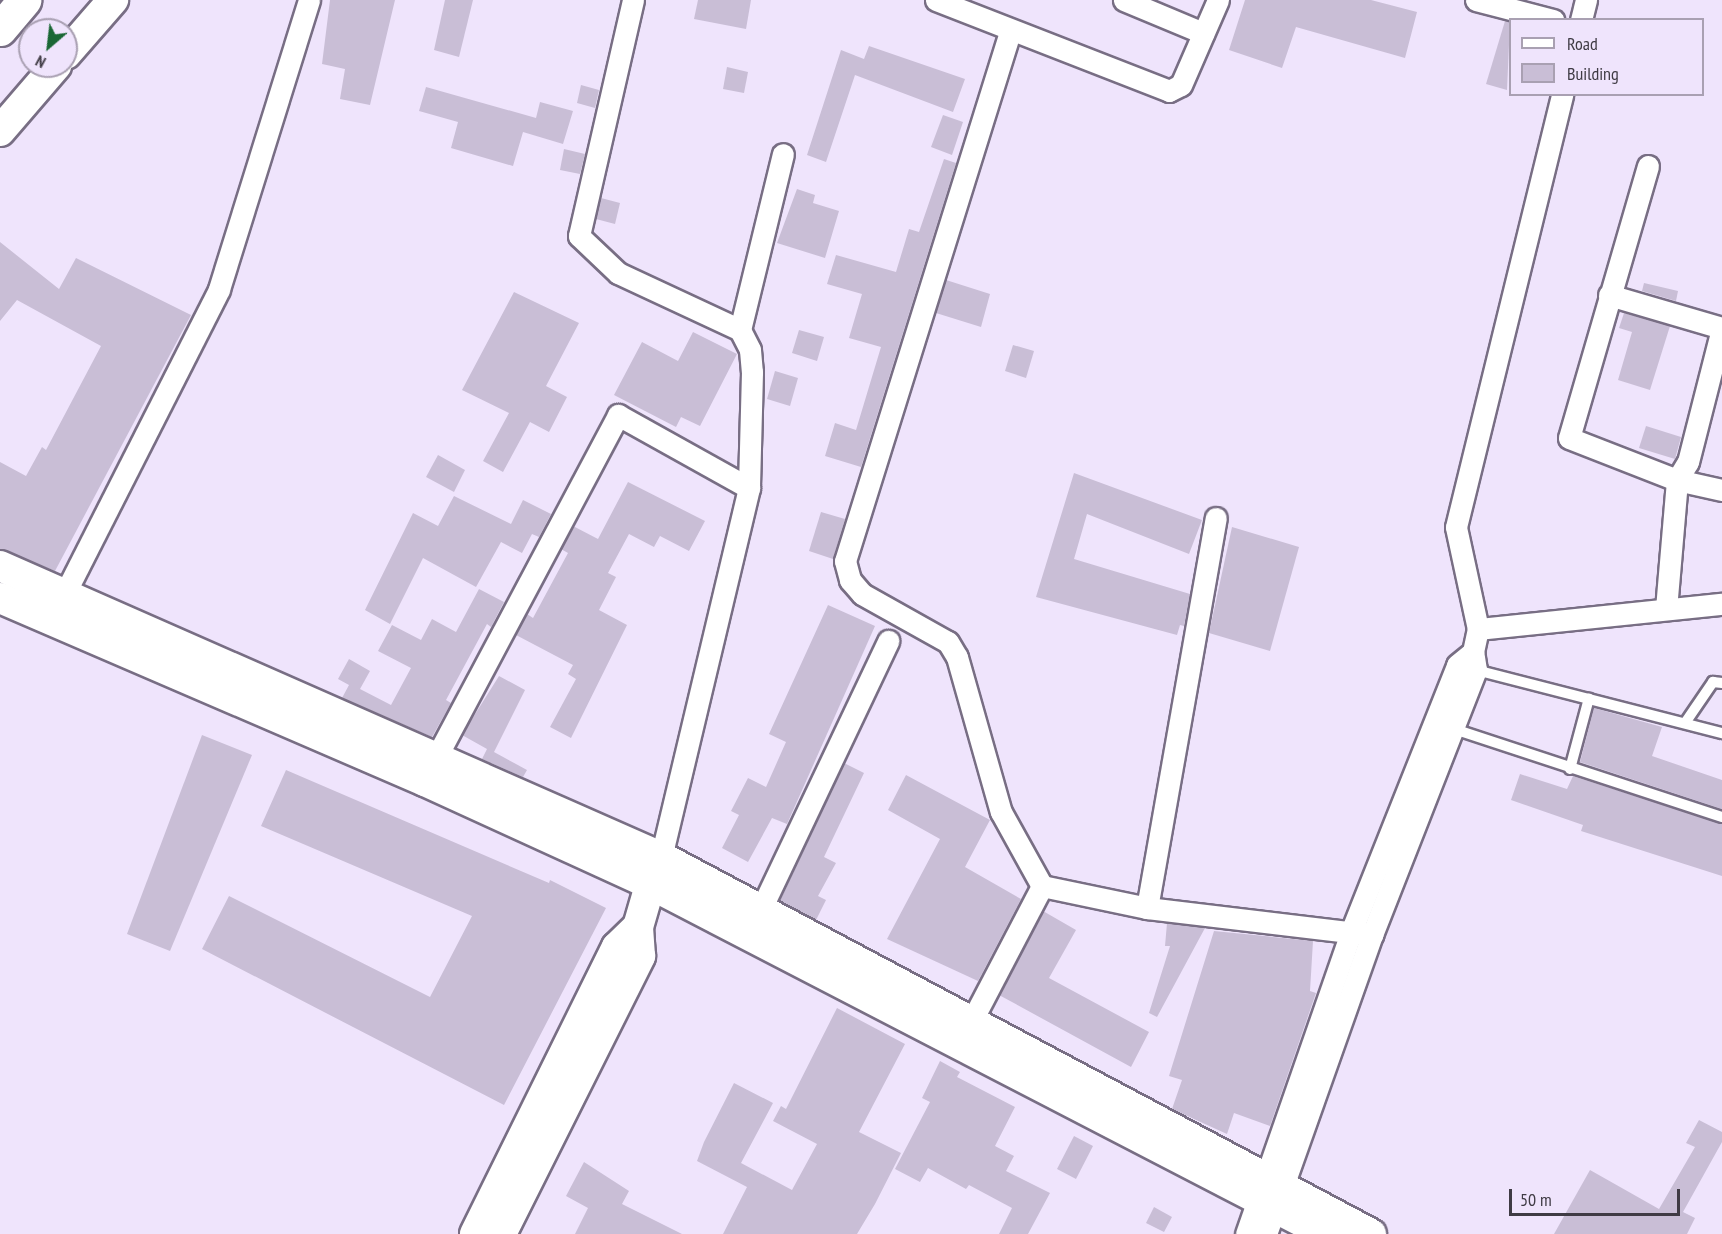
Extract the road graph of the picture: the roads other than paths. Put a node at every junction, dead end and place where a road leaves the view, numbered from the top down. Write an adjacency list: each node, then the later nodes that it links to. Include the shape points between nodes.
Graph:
1 (24, 0): 12 (highway)
2 (113, 0): 15 (street)
3 (309, 0): 29 (street, via 219,289)
4 (633, 0): 23 (street, via 579,236 618,273)
5 (936, 0): 13 (street)
6 (1124, 0): 14 (street)
7 (1218, 0): 14 (street)
8 (1476, 0): 10 (street)
9 (1586, 0): 11 (street)
10 (1545, 18)
11 (1582, 18)
12 (0, 29)
13 (1010, 32): 14 (street, via 1169,91 1181,85); 46 (street, via 845,561 850,580 862,594 934,632 952,650 1001,812)
14 (1203, 33)
15 (78, 40)
16 (46, 78): 18 (street)
17 (1562, 96): 34 (street, via 1456,527)
18 (0, 131)
19 (783, 154): 23 (street)
20 (1648, 166): 21 (street)
21 (1609, 295): 22 (street); 24 (street, via 1569,438)
22 (1722, 328): 24 (street, via 1688,462)
23 (740, 330): 25 (street, via 750,350 752,372)
24 (1677, 480): 26 (street); 32 (street)
25 (749, 488): 42 (street, via 618,415); 45 (street)
26 (1722, 490)
27 (1216, 518): 47 (street)
28 (0, 566): 29 (street)
29 (64, 593): 33 (street); 42 (street)
30 (0, 598): 33 (street)
31 (1722, 604): 32 (street)
32 (1666, 609): 34 (street)
33 (52, 621): 42 (street)
34 (1478, 629): 36 (street)
35 (888, 641): 48 (street)
36 (1468, 662): 38 (lane); 40 (street); 50 (street)
37 (1722, 683): 39 (lane, via 1713,682)
38 (1589, 698): 39 (lane); 43 (lane)
39 (1685, 723): 41 (lane)
40 (1454, 729): 43 (lane); 51 (street)
41 (1722, 733)
42 (431, 769): 45 (street)
43 (1570, 770): 44 (lane)
44 (1722, 817)
45 (654, 870): 48 (street); 49 (street); 53 (street)
46 (1042, 886): 47 (street); 52 (street)
47 (1147, 908): 50 (street)
48 (761, 909): 52 (street)
49 (638, 927): 54 (street, via 617,947); 55 (street, via 640,956)
50 (1351, 932): 51 (street); 53 (street)
51 (1372, 935): 53 (street)
52 (970, 1024): 53 (street)
53 (1270, 1203): 56 (street); 57 (street); 58 (street)
54 (475, 1234)
55 (501, 1234)
56 (1246, 1234)
57 (1326, 1234)
58 (1371, 1234)

